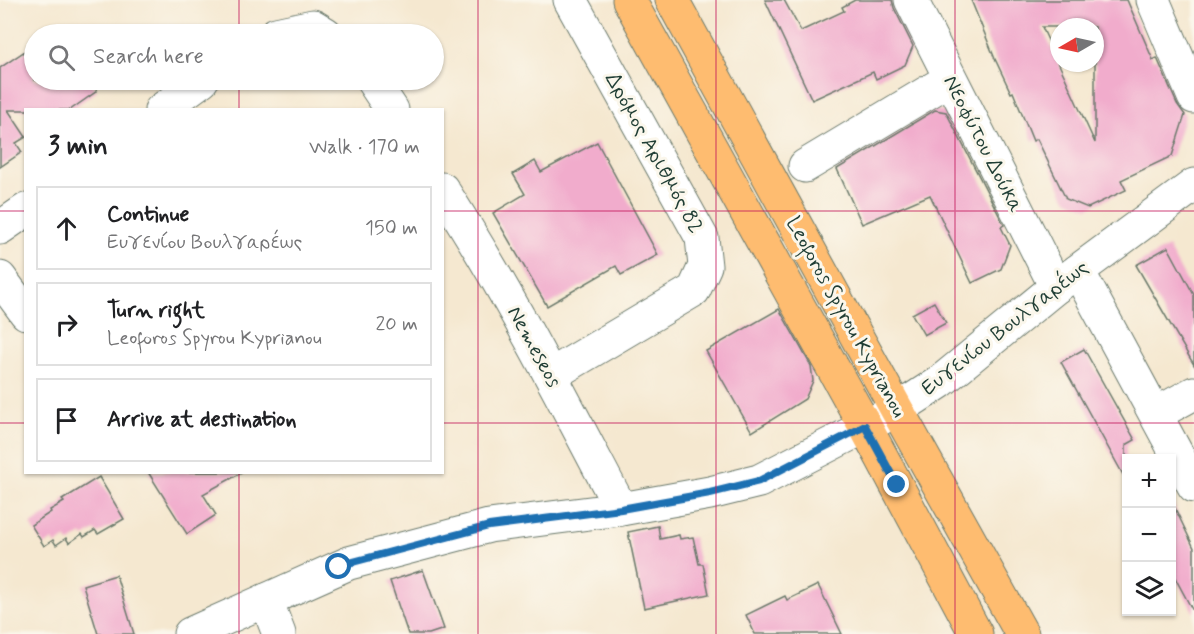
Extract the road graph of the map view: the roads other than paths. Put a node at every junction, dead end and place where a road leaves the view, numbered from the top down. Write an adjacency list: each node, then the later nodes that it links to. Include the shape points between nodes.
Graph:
1 (570, 0): 21 (street, Δρόμος Αριθμός 82, via 702,238 705,266 694,290)
2 (629, 0): 25 (main road, Leoforos Spyrou Kyprianou)
3 (672, 0): 23 (main road, Leoforos Spyrou Kyprianou)
4 (910, 0): 6 (street, Νεοφύτου Δούκα)
5 (1153, 0): 9 (street)
6 (950, 79): 12 (street); 19 (street, Νεοφύτου Δούκα)
7 (188, 90): 10 (street)
8 (379, 90): 11 (street)
9 (1194, 97)
10 (164, 108)
11 (391, 108)
12 (805, 166)
13 (1194, 185): 19 (street, Ευγενίου Βουλγαρέως)
14 (444, 196): 16 (street, Nemeseos)
15 (24, 211): 17 (street)
16 (453, 227): 21 (street, Nemeseos)
17 (0, 228)
18 (0, 278): 20 (street)
19 (1067, 279): 23 (street, Ευγενίου Βουλγαρέως, via 940,382); 24 (street, Νεοφύτου Δούκα)
20 (24, 310)
21 (551, 375): 27 (street, Nemeseos)
22 (1194, 393): 24 (street)
23 (897, 410): 25 (street, Ευγενίου Βουλγαρέως); 32 (main road, Leoforos Spyrou Kyprianou)
24 (1156, 414): 26 (street, Νεοφύτου Δούκα)
25 (865, 426): 27 (street, Ευγενίου Βουλγαρέως, via 759,481); 31 (main road, Leoforos Spyrou Kyprianou)
26 (1194, 486)
27 (621, 509): 28 (street, Ευγενίου Βουλγαρέως, via 489,526 349,563)
28 (266, 600): 29 (street, Ευγενίου Βουλγαρέως); 30 (street)
29 (190, 634)
30 (279, 634)
31 (976, 634)
32 (1022, 634)

